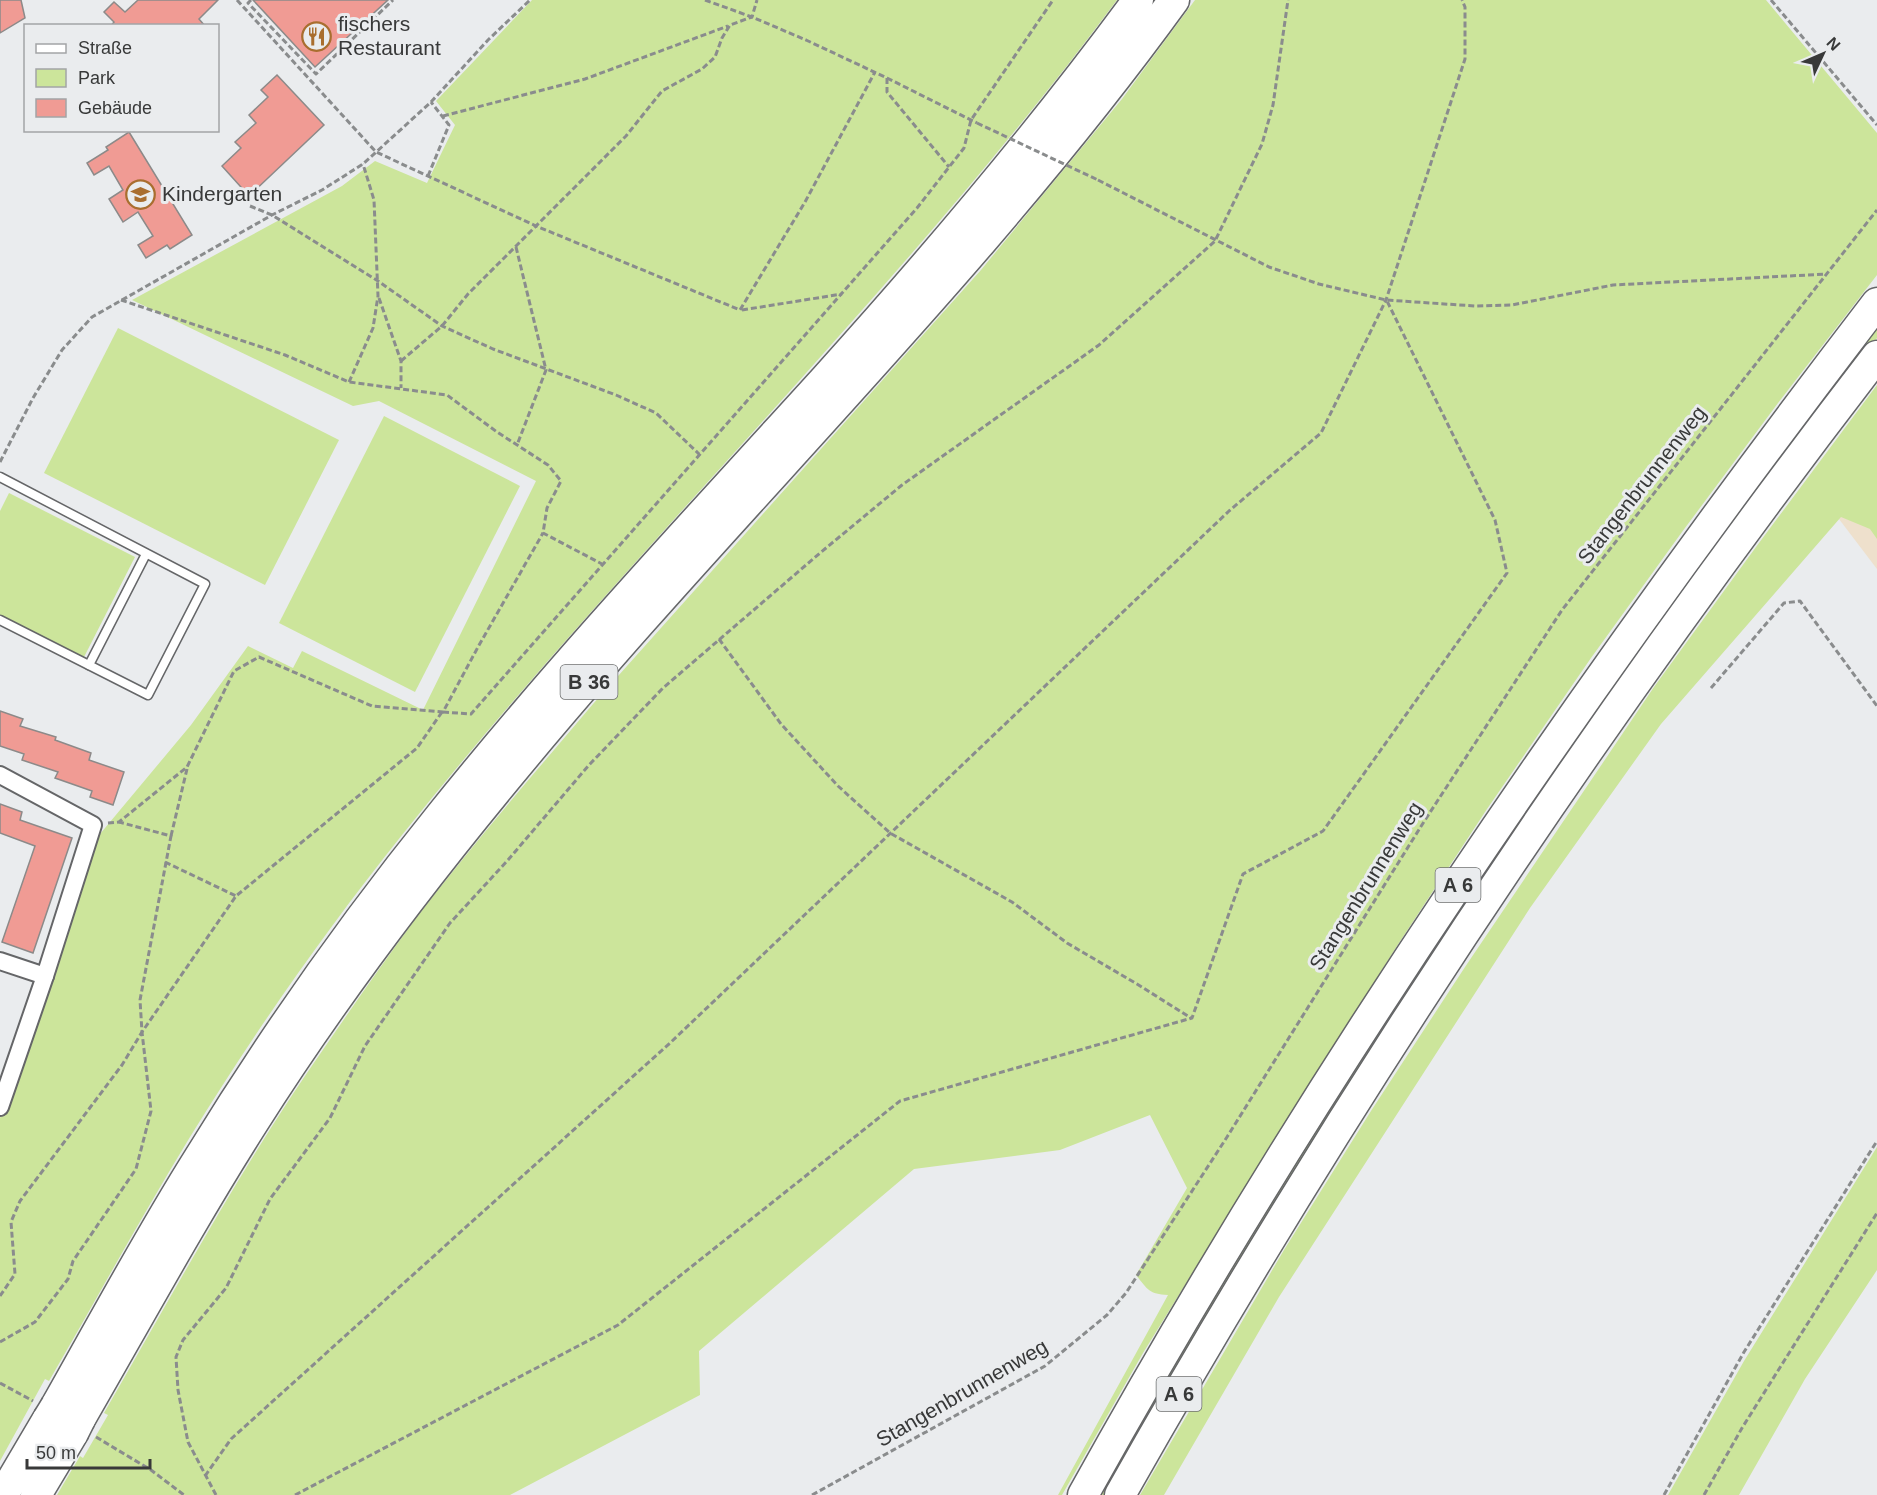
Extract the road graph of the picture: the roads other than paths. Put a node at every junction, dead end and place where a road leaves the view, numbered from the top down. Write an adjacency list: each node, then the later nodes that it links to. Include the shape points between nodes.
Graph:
1 (1138, 0): 13 (highway, B 36, via 1054,112 962,222 587,642 384,887 290,1016 198,1159)
2 (1174, 0): 13 (highway, B 36, via 1103,94 970,256 574,699 411,896 254,1122 186,1235)
3 (1877, 303): 16 (highway, A 6, via 1607,667 1470,867 1270,1178)
4 (1877, 356): 17 (highway, A 6, via 1634,686 1451,954 1300,1191)
5 (0, 477): 6 (lane)
6 (146, 554): 8 (lane); 8 (lane, via 205,584 148,695)
7 (0, 620): 8 (lane)
8 (89, 665)
9 (0, 775): 11 (street, via 93,825)
10 (0, 961): 11 (street)
11 (45, 976): 12 (street)
12 (0, 1107)
13 (64, 1419): 14 (highway, B 36); 15 (highway, B 36)
14 (3, 1495)
15 (36, 1495)
16 (1083, 1495)
17 (1120, 1495)

